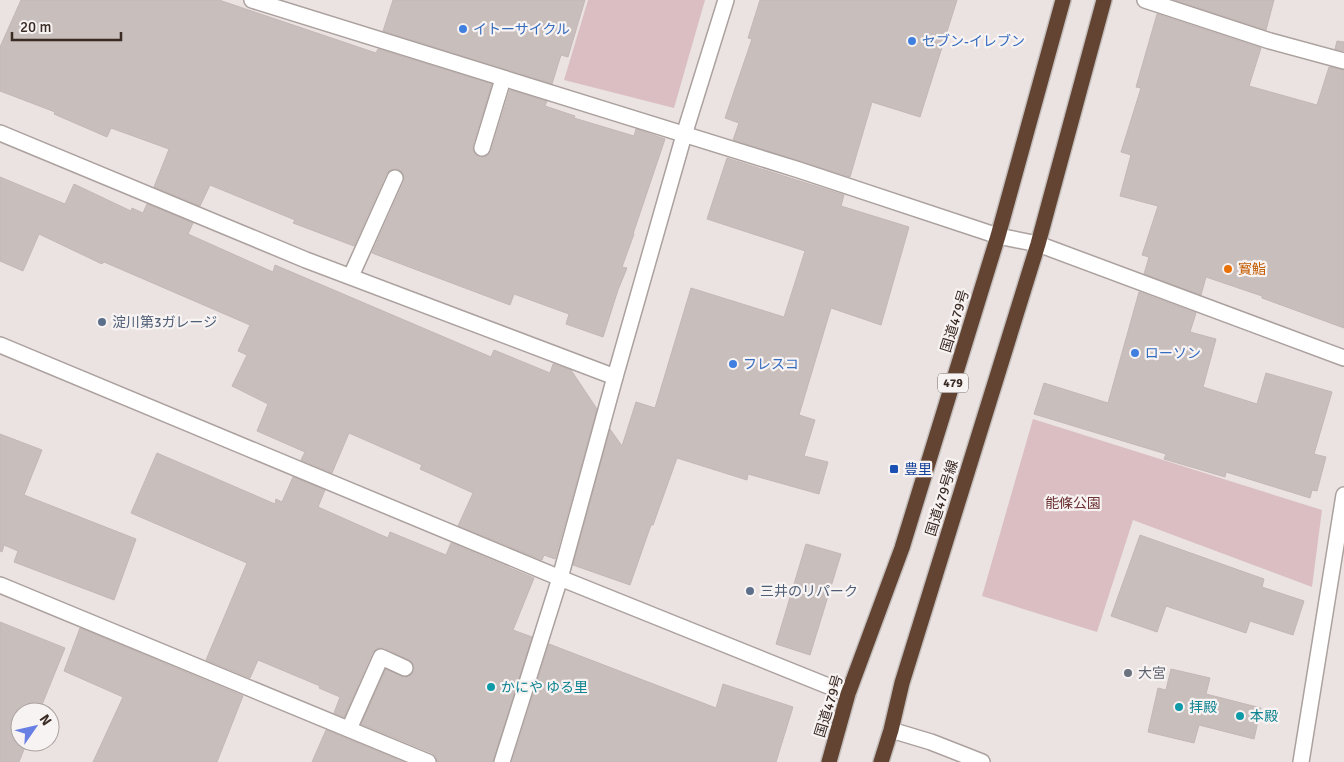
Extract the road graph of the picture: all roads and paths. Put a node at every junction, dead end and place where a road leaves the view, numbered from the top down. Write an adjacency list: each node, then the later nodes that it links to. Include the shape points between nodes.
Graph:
1 (252, 0): 7 (street)
2 (726, 0): 9 (street)
3 (1063, 0): 12 (highway, 国道479号 / 479)
4 (1104, 0): 13 (highway)
5 (1145, 0): 6 (street, via 1270,41)
6 (1344, 61)
7 (503, 79): 9 (street); 10 (street)
8 (0, 134): 14 (street)
9 (684, 135): 12 (street); 17 (street)
10 (482, 148)
11 (394, 178): 14 (street)
12 (998, 236): 13 (street); 22 (highway, 国道479号 / 479, via 902,548)
13 (1038, 244): 16 (street); 24 (highway, 国道479号線, via 902,684)
14 (351, 276): 17 (street)
15 (0, 345): 19 (street)
16 (1344, 358)
17 (615, 377): 19 (street)
18 (1344, 495): 30 (street)
19 (560, 578): 22 (street); 26 (street)
20 (0, 585): 23 (street)
21 (405, 668): 23 (street, via 381,657)
22 (848, 694): 27 (highway, 国道479号 / 479)
23 (349, 729): 25 (street)
24 (891, 730): 28 (highway, 国道479号線); 29 (street)
25 (428, 762)
26 (502, 762)
27 (829, 762)
28 (881, 762)
29 (982, 762)
30 (1301, 762)

